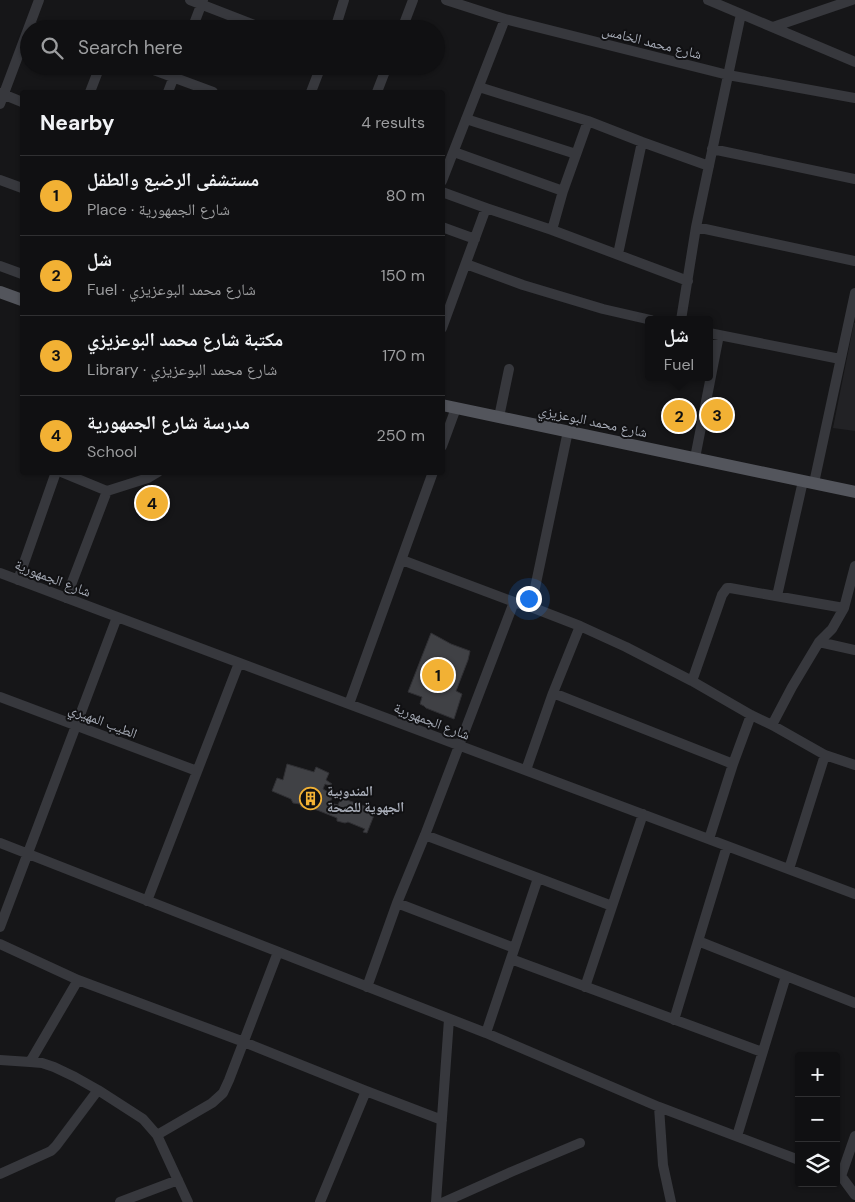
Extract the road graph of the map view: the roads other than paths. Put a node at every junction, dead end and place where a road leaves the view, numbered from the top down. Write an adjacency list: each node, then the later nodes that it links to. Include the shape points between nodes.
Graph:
1 (39, 0): 11 (street)
2 (190, 0): 8 (street)
3 (344, 0): 14 (street)
4 (413, 0): 15 (street)
5 (446, 0): 10 (street, شارع محمد الخامس)
6 (708, 0): 9 (street)
7 (852, 0): 16 (street)
8 (202, 2): 12 (street); 13 (street)
9 (740, 14): 16 (street); 24 (street)
10 (504, 19): 24 (street, شارع محمد الخامس); 26 (street)
11 (32, 20)
12 (195, 20)
13 (244, 20)
14 (338, 20)
15 (405, 20)
16 (773, 27): 18 (street)
17 (20, 49): 32 (street)
18 (855, 62)
19 (97, 75): 27 (street)
20 (166, 75): 25 (street)
21 (175, 75): 25 (street)
22 (318, 75): 30 (street)
23 (384, 75): 31 (street)
24 (728, 75): 33 (street, شارع محمد الخامس); 38 (street)
25 (174, 78): 28 (street); 29 (street)
26 (479, 87): 35 (street); 36 (street)
27 (91, 90)
28 (169, 90)
29 (207, 90)
30 (312, 90)
31 (378, 90)
32 (1, 97): 34 (street)
33 (855, 98)
34 (20, 102)
35 (466, 120): 39 (street); 40 (street)
36 (588, 121): 37 (street); 40 (street)
37 (642, 142): 41 (street); 53 (street)
38 (712, 149): 41 (street); 43 (street)
39 (454, 152): 42 (street); 46 (street)
40 (576, 154): 46 (street)
41 (709, 166): 49 (street)
42 (445, 174)
43 (855, 179)
44 (0, 180): 45 (street)
45 (20, 187)
46 (563, 191): 51 (street)
47 (445, 193): 48 (street)
48 (486, 208): 51 (street); 52 (street)
49 (696, 227): 54 (street); 58 (street)
50 (445, 228): 52 (street)
51 (552, 230): 53 (street)
52 (475, 239): 55 (street)
53 (618, 254): 58 (street)
54 (855, 261)
55 (466, 264): 63 (street, via 603,309); 64 (street)
56 (0, 266): 57 (street)
57 (20, 271)
58 (688, 282): 62 (street)
59 (0, 292): 61 (main road)
60 (855, 293): 66 (street)
61 (20, 299)
62 (682, 316)
63 (645, 319)
64 (445, 320)
65 (714, 334): 66 (street)
66 (840, 359): 81 (street)
67 (509, 369): 71 (street)
68 (707, 381): 74 (street)
69 (445, 406): 70 (main road, شارع محمد البوعزيزي)
70 (456, 408): 71 (main road, شارع محمد البوعزيزي); 73 (street)
71 (499, 417): 72 (main road, شارع محمد البوعزيزي)
72 (568, 431): 74 (main road, شارع محمد البوعزيزي); 91 (street)
73 (445, 439)
74 (695, 458): 81 (main road, شارع محمد البوعزيزي)
75 (55, 475): 87 (street)
76 (69, 475): 82 (street)
77 (141, 475): 80 (street)
78 (153, 475): 80 (street)
79 (432, 475): 84 (street)
80 (148, 478): 82 (street)
81 (808, 482): 83 (main road, شارع محمد البوعزيزي); 88 (street)
82 (107, 490): 89 (street)
83 (855, 492)
84 (402, 560): 90 (street); 101 (street)
85 (855, 566): 92 (street)
86 (1, 575): 87 (street, شارع الجمهورية)
87 (18, 580): 89 (street, شارع الجمهورية)
88 (777, 596): 92 (street); 98 (street, via 730,588 724,590)
89 (66, 598): 93 (street, شارع الجمهورية)
90 (514, 602): 91 (street); 105 (street)
91 (531, 607): 94 (street)
92 (844, 608): 95 (street)
93 (117, 617): 97 (street, شارع الجمهورية); 103 (street)
94 (580, 626): 98 (street); 99 (street)
95 (819, 642): 96 (street); 104 (street)
96 (855, 650)
97 (239, 663): 101 (street, شارع الجمهورية); 110 (street)
98 (692, 681): 102 (street)
99 (553, 693): 107 (street); 109 (street)
100 (0, 697): 103 (street, الطيب المهيري)
101 (349, 704): 105 (street, شارع الجمهورية)
102 (750, 715): 104 (street); 107 (street)
103 (76, 725): 110 (street, الطيب المهيري); 116 (street)
104 (772, 725): 106 (street)
105 (459, 745): 109 (street, شارع الجمهورية); 112 (street)
106 (825, 755): 108 (street); 117 (street)
107 (733, 764): 113 (street)
108 (855, 765)
109 (526, 770): 111 (street, شارع الجمهورية)
110 (197, 771): 120 (street)
111 (643, 814): 113 (street, شارع الجمهورية); 122 (street)
112 (425, 835): 118 (street); 121 (street)
113 (709, 839): 115 (street, شارع الجمهورية)
114 (0, 843): 116 (street)
115 (727, 846): 117 (street, شارع الجمهورية); 124 (street)
116 (27, 854): 120 (street); 123 (street)
117 (790, 869): 119 (street, شارع الجمهورية)
118 (538, 878): 122 (street); 126 (street)
119 (855, 894)
120 (147, 901): 127 (street)
121 (397, 903): 126 (street); 131 (street)
122 (612, 906): 132 (street)
123 (0, 927)
124 (698, 941): 129 (street); 135 (street)
125 (0, 944): 130 (street)
126 (514, 948): 128 (street)
127 (278, 952): 131 (street); 137 (street)
128 (511, 959): 132 (street); 136 (street)
129 (786, 976): 133 (street); 138 (street)
130 (78, 980): 137 (street); 140 (street)
131 (367, 987): 134 (street)
132 (586, 987): 135 (street)
133 (855, 1003)
134 (449, 1019): 136 (street); 144 (street)
135 (674, 1020): 138 (street)
136 (486, 1033): 143 (street)
137 (244, 1042): 142 (street); 145 (street, via 230,1080 218,1099)
138 (762, 1052): 146 (street)
139 (0, 1060): 140 (street)
140 (30, 1062): 141 (street, via 54,1067)
141 (98, 1090): 145 (street, via 143,1119); 151 (street, via 51,1151)
142 (366, 1091): 144 (street); 157 (street)
143 (659, 1107): 146 (street); 160 (street, via 663,1165)
144 (442, 1120): 158 (street)
145 (157, 1135): 153 (street)
146 (737, 1136): 149 (street)
147 (855, 1136): 150 (street)
148 (580, 1143): 159 (street)
149 (795, 1158)
150 (840, 1173)
151 (0, 1174)
152 (840, 1176): 154 (street)
153 (178, 1180): 155 (street); 156 (street)
154 (855, 1195)
155 (120, 1202)
156 (188, 1202)
157 (320, 1202)
158 (436, 1202)
159 (444, 1202)
160 (671, 1202)

